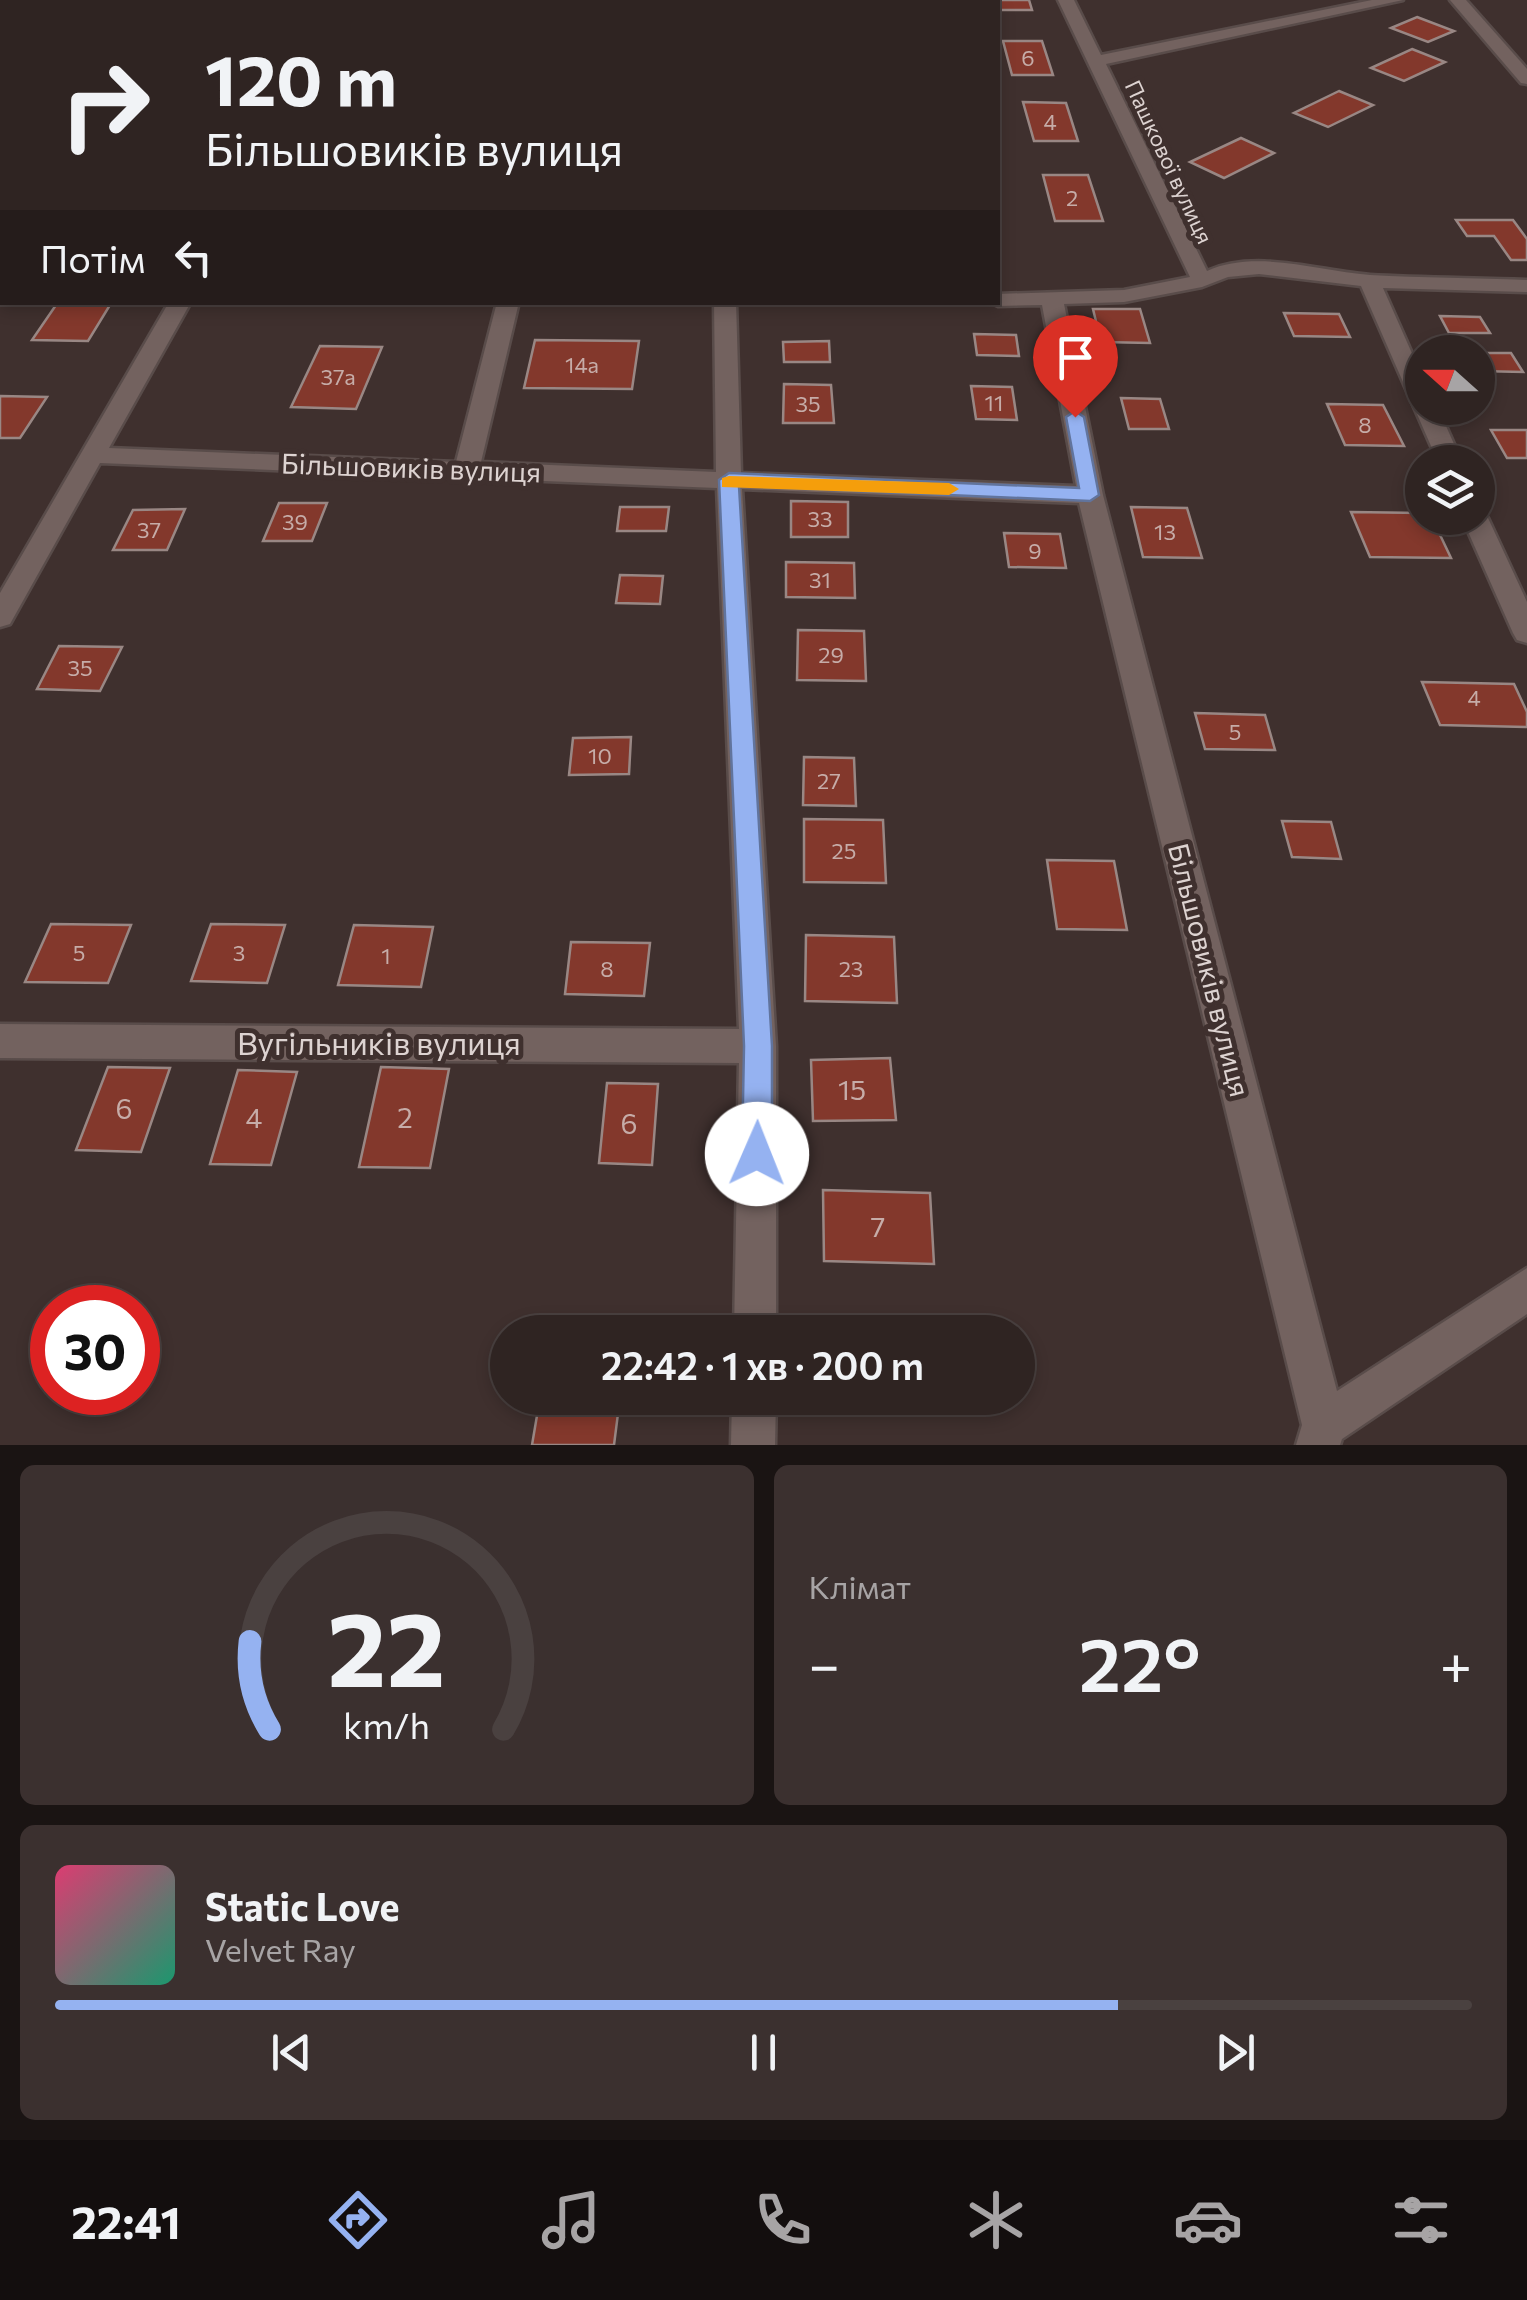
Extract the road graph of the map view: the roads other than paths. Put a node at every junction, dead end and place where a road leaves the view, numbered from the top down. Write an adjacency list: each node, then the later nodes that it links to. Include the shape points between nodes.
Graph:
1 (1066, 0): 4 (street, Пашкової вулиця)
2 (1395, 0): 4 (street, Пашкової вулиця)
3 (1458, 0): 5 (street)
4 (1097, 61): 6 (street, Пашкової вулиця)
5 (1527, 79)
6 (1202, 281): 7 (street, via 1259,268); 10 (street, via 1124,296)
7 (1368, 281): 8 (street); 14 (street)
8 (1527, 286)
9 (1000, 300): 10 (street)
10 (1052, 300): 18 (street, Більшовиків вулиця)
11 (178, 305): 15 (street)
12 (507, 305): 16 (street)
13 (725, 305): 17 (street)
14 (1405, 362)
15 (93, 455): 16 (street, Більшовиків вулиця); 20 (street)
16 (466, 471): 17 (street, Більшовиків вулиця)
17 (729, 480): 18 (street, Більшовиків вулиця); 23 (street)
18 (1090, 495): 27 (street, Більшовиків вулиця)
19 (1483, 535): 21 (street)
20 (0, 617)
21 (1527, 634)
22 (0, 1041): 23 (street, Вугільників вулиця)
23 (758, 1046): 25 (street)
24 (1527, 1288): 27 (street)
25 (754, 1315)
26 (754, 1415): 28 (street)
27 (1321, 1435)
28 (753, 1445)

